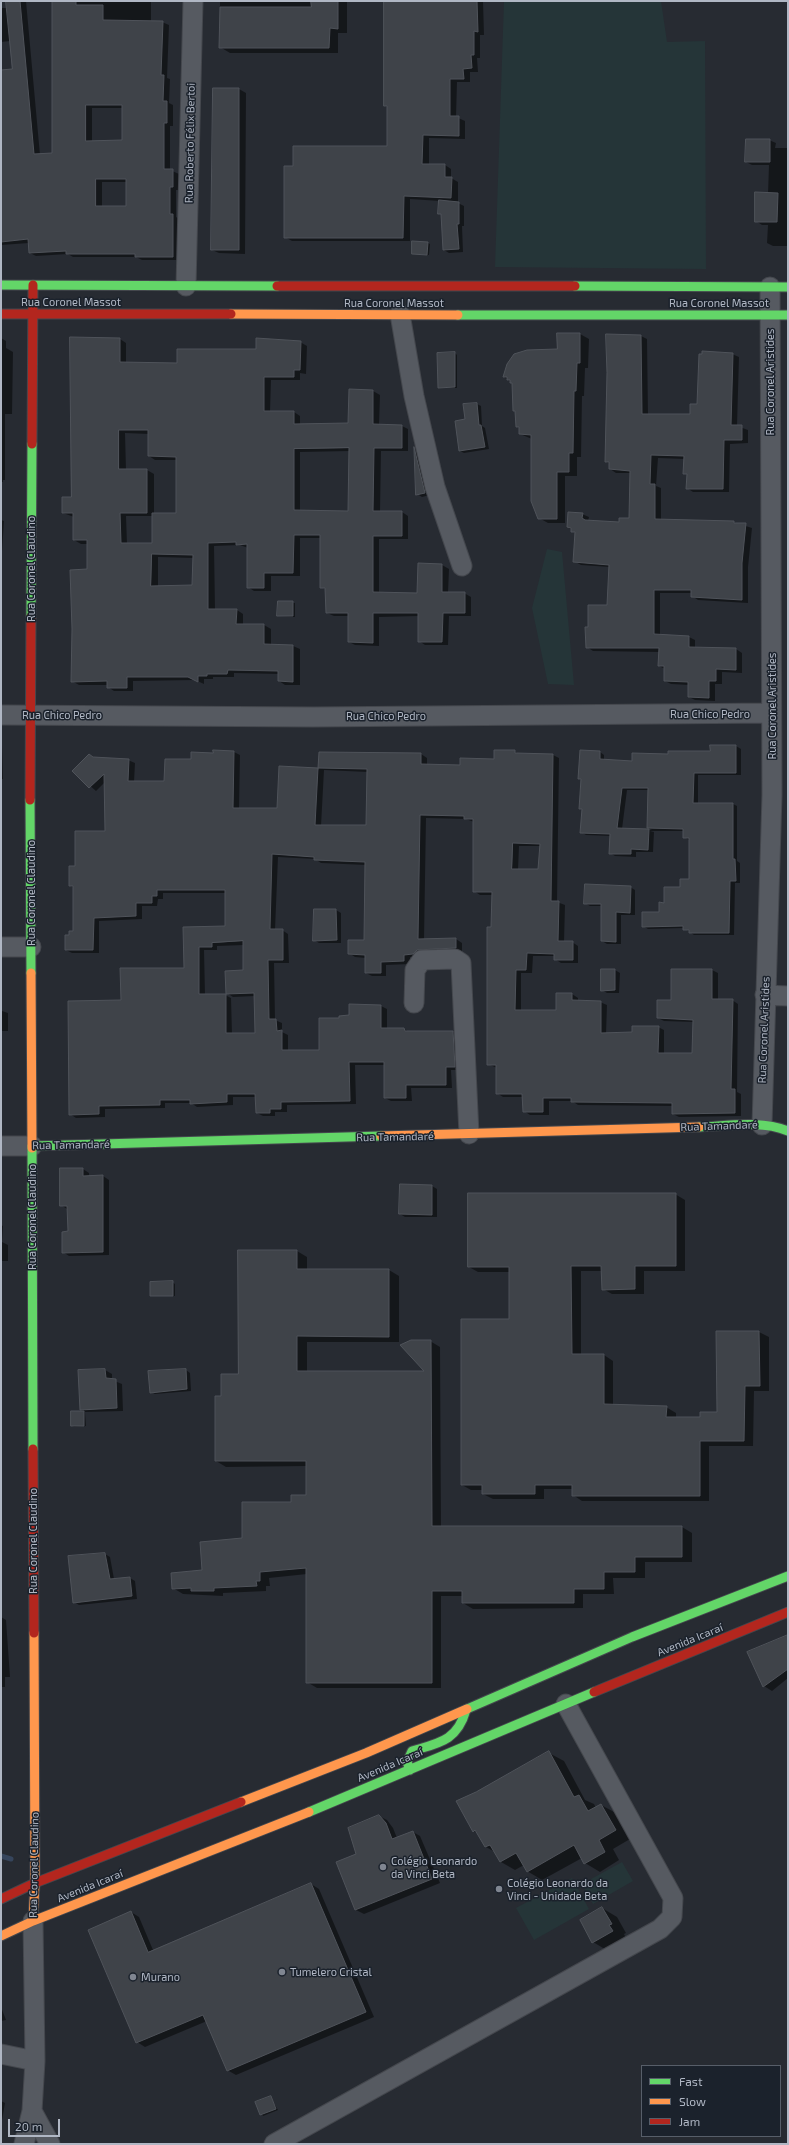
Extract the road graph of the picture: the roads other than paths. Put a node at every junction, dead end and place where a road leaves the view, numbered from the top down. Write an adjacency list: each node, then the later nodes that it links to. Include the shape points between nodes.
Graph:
1 (193, 1): 4 (street, Rua Roberto Félix Bertoi)
2 (1, 285): 3 (street, Rua Coronel Massot)
3 (33, 285): 4 (street, Rua Coronel Massot); 7 (street, Rua Coronel Claudino)
4 (186, 286): 5 (street, Rua Coronel Massot)
5 (779, 287): 9 (street, Rua Coronel Aristides)
6 (1, 314): 7 (street, Rua Coronel Massot)
7 (33, 314): 8 (street, Rua Coronel Massot); 13 (street, Rua Coronel Claudino)
8 (400, 314): 9 (street, Rua Coronel Massot); 10 (street, via 414,396 435,487)
9 (779, 315): 11 (street, Rua Coronel Aristides)
10 (462, 566)
11 (780, 683): 12 (street, Rua Coronel Aristides)
12 (770, 713): 13 (street, Rua Chico Pedro, via 321,717); 15 (street, Rua Coronel Aristides)
13 (30, 714): 14 (street, Rua Chico Pedro); 16 (street, Rua Coronel Claudino)
14 (1, 715)
15 (780, 810): 18 (street, Rua Coronel Aristides)
16 (31, 947): 17 (street); 25 (street, Rua Coronel Claudino)
17 (1, 948)
18 (766, 995): 19 (street); 21 (street, Rua Coronel Aristides)
19 (788, 996)
20 (414, 1003): 23 (street, via 415,970 422,960 455,959 461,963)
21 (762, 1125): 22 (street, Rua Tamandaré, via 778,1126); 23 (street, Rua Tamandaré)
22 (788, 1131)
23 (469, 1134): 25 (street, Rua Tamandaré)
24 (1, 1146): 25 (street, Rua Tamandaré)
25 (32, 1146): 33 (street, Rua Coronel Claudino)
26 (788, 1576): 29 (street, Avenida Icaraí, via 632,1636)
27 (788, 1612): 28 (street, Avenida Icaraí)
28 (566, 1704): 30 (street, Avenida Icaraí); 42 (street, via 673,1898 672,1917 660,1929)
29 (466, 1710): 30 (street, via 464,1724 458,1733 412,1751 407,1762); 33 (street, Avenida Icaraí, via 368,1756)
30 (410, 1770): 32 (street, Avenida Icaraí)
31 (375, 1771): 32 (street)
32 (381, 1783): 35 (street, Avenida Icaraí)
33 (36, 1883): 34 (street, Avenida Icaraí); 35 (street, Rua Coronel Claudino)
34 (1, 1899)
35 (33, 1921): 36 (street, Avenida Icaraí); 38 (street, Rua Coronel Claudino)
36 (1, 1936)
37 (1, 2054): 38 (street)
38 (35, 2061): 39 (street, Rua Coronel Claudino)
39 (32, 2111): 40 (street, Rua Coronel Claudino); 41 (street)
40 (24, 2144)
41 (50, 2144)
42 (274, 2144)

